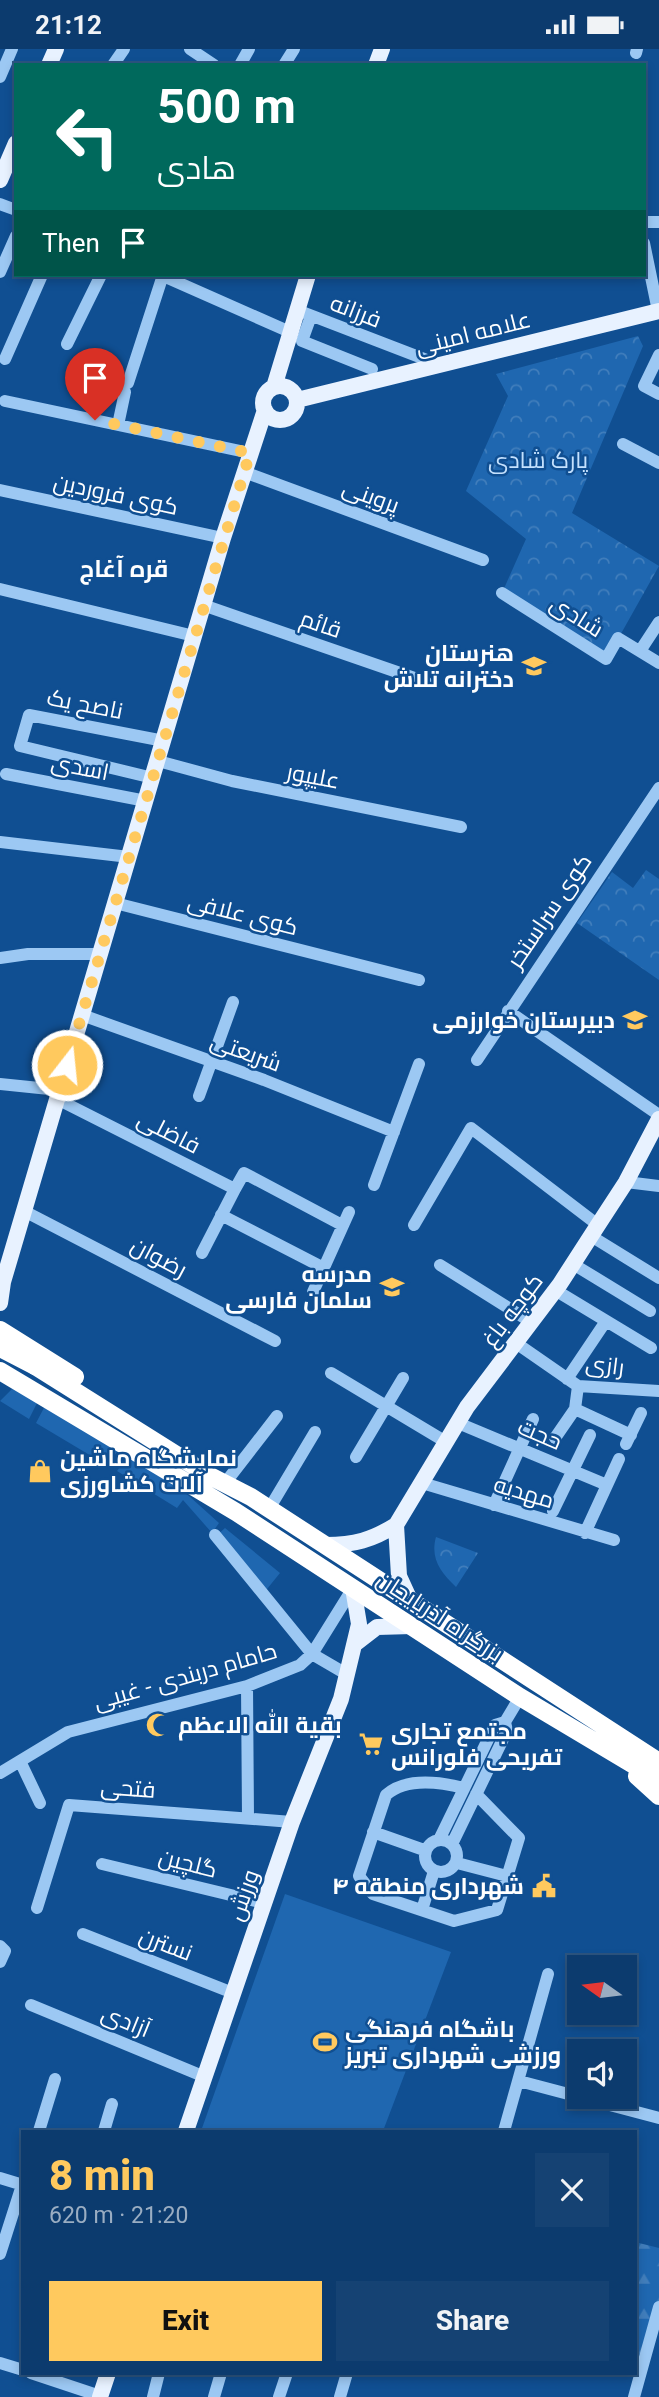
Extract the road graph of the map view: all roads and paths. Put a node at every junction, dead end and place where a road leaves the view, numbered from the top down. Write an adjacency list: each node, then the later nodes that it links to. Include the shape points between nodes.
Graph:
1 (12, 49): 4 (street)
2 (190, 49): 3 (street)
3 (211, 63)
4 (0, 76)
5 (14, 148): 6 (main road)
6 (0, 180)
7 (14, 240): 9 (street)
8 (646, 252): 15 (street)
9 (0, 272)
10 (40, 277): 20 (street)
11 (100, 277): 18 (street)
12 (161, 277): 28 (street)
13 (166, 277): 17 (street)
14 (308, 277): 16 (main road)
15 (659, 311): 21 (main road, علامه امینی)
16 (304, 313): 17 (main road); 21 (street, فرزانه); 22 (street, via 302,341)
17 (290, 333): 23 (main road)
18 (67, 344)
19 (659, 355): 24 (street, via 643,386)
20 (5, 359)
21 (440, 365): 25 (main road, علامه امینی)
22 (372, 369)
23 (274, 387): 25 (main road, via 293,391); 27 (main road, via 267,393)
24 (659, 394)
25 (297, 400): 27 (main road, via 296,410 280,421)
26 (5, 401): 28 (street)
27 (265, 410): 30 (main road)
28 (118, 425): 30 (street)
29 (623, 444): 31 (street)
30 (250, 453): 32 (main road)
31 (659, 463)
32 (244, 472): 34 (main road); 35 (street, پروینی)
33 (0, 490): 34 (street, کوی فروردین)
34 (223, 538): 38 (main road)
35 (483, 560)
36 (0, 589): 40 (street)
37 (502, 593): 41 (street, شادی, via 606,659 618,638)
38 (204, 605): 40 (main road); 43 (street, قائم)
39 (659, 622): 41 (street)
40 (194, 636): 44 (main road)
41 (640, 651): 42 (street, شادی)
42 (659, 663)
43 (426, 682)
44 (163, 741): 45 (main road); 47 (street, ناصح یک, via 29,715 20,746)
45 (158, 761): 47 (main road); 50 (street, علیپور)
46 (6, 774): 49 (street, اسدی)
47 (153, 778): 49 (main road)
48 (659, 787): 58 (street, کوی سراستخر)
49 (146, 801): 52 (main road)
50 (461, 827)
51 (0, 842): 52 (street)
52 (129, 856): 53 (main road)
53 (115, 903): 54 (main road); 56 (street, کوی علافی)
54 (100, 954): 55 (street); 59 (main road)
55 (0, 958)
56 (419, 980)
57 (233, 1002): 61 (street)
58 (508, 1011): 60 (street, کوی سراستخر); 66 (street)
59 (82, 1015): 61 (street, شریعتی); 64 (main road)
60 (477, 1061)
61 (214, 1062): 65 (street); 67 (street, شریعتی)
62 (419, 1064): 67 (street)
63 (0, 1084): 64 (street)
64 (58, 1094): 71 (street, فاضلی); 72 (main road)
65 (200, 1096)
66 (659, 1117): 68 (main road, کوچه باغ)
67 (394, 1132): 69 (street)
68 (626, 1182): 70 (street); 77 (main road, کوچه باغ)
69 (374, 1185)
70 (659, 1186)
71 (235, 1189): 74 (street); 75 (street, via 244,1173)
72 (24, 1211): 79 (main road); 92 (street, رضوان)
73 (349, 1212): 75 (street)
74 (221, 1215): 78 (street); 82 (street)
75 (342, 1224): 82 (street)
76 (414, 1225): 77 (street, via 471,1128)
77 (595, 1231): 80 (main road, کوچه باغ); 83 (street)
78 (202, 1253)
79 (5, 1258): 84 (main road)
80 (573, 1264): 85 (main road, کوچه باغ); 88 (street)
81 (439, 1265): 90 (street)
82 (324, 1268): 86 (street)
83 (659, 1278)
84 (1, 1285): 87 (main road)
85 (555, 1290): 89 (street); 90 (main road, کوچه باغ)
86 (313, 1292)
87 (0, 1303)
88 (650, 1311)
89 (606, 1321): 95 (street); 101 (street)
90 (531, 1322): 93 (main road, کوچه باغ)
91 (0, 1332): 94 (highway); 97 (highway, بزرگراه آذربایجان)
92 (275, 1341)
93 (516, 1343): 101 (street, رازی); 108 (main road, کوچه باغ)
94 (0, 1346): 97 (highway, بزرگراه آذربایجان, bridge)
95 (651, 1348)
96 (0, 1357): 97 (highway, بزرگراه آذربایجان)
97 (32, 1369): 98 (highway, بزرگراه آذربایجان); 117 (highway, بزرگراه آذربایجان, via 214,1465); 120 (highway, بزرگراه آذربایجان); 129 (highway, بزرگراه آذربایجان)
98 (0, 1371)
99 (331, 1373): 103 (street)
100 (404, 1378): 103 (street)
101 (572, 1383): 102 (street, رازی); 104 (street)
102 (659, 1391)
103 (386, 1406): 112 (street); 114 (street)
104 (575, 1409): 105 (street, via 628,1440); 111 (street)
105 (641, 1413)
106 (277, 1416): 117 (street)
107 (533, 1419): 113 (street)
108 (458, 1423): 112 (main road, کوچه باغ); 113 (street, حجت)
109 (316, 1432): 122 (street)
110 (590, 1435): 116 (street)
111 (555, 1438)
112 (446, 1442): 118 (main road, کوچه باغ)
113 (519, 1448): 116 (street, حجت); 121 (street)
114 (356, 1457)
115 (619, 1459): 119 (street)
116 (573, 1471): 119 (street, حجت); 123 (street)
117 (229, 1478): 120 (highway, بزرگراه آذربایجان)
118 (422, 1483): 121 (street, مهدیه); 124 (main road, کوچه باغ)
119 (607, 1485): 125 (street)
120 (251, 1497): 122 (highway, بزرگراه آذربایجان)
121 (494, 1505): 125 (street, مهدیه)
122 (269, 1509): 128 (highway, بزرگراه آذربایجان)
123 (553, 1511)
124 (396, 1525): 128 (main road, via 353,1545); 130 (main road, via 399,1576)
125 (585, 1533): 127 (street, مهدیه)
126 (215, 1535): 133 (street)
127 (614, 1540)
128 (326, 1545): 130 (highway, بزرگراه آذربایجان)
129 (353, 1588): 131 (highway, بزرگراه آذربایجان); 132 (main road, ورزش, via 359,1624); 133 (street, حامام دربندی - غیبی)
130 (410, 1600): 137 (highway, بزرگراه آذربایجان)
131 (412, 1626): 132 (main road, via 377,1627); 136 (highway, بزرگراه آذربایجان)
132 (355, 1644): 134 (main road, ورزش)
133 (312, 1654): 134 (street); 135 (street, حامام دربندی - غیبی, via 300,1665)
134 (348, 1675): 148 (main road, ورزش)
135 (247, 1686): 140 (street, حامام دربندی - غیبی, via 68,1732); 147 (street)
136 (520, 1697): 139 (highway, بزرگراه آذربایجان); 144 (street, via 505,1722 507,1731)
137 (632, 1743): 138 (highway, بزرگراه آذربایجان); 141 (highway, بزرگراه آذربایجان)
138 (659, 1753)
139 (619, 1759): 143 (highway, بزرگراه آذربایجان); 145 (highway, بزرگراه آذربایجان)
140 (20, 1761): 142 (street, حامام دربندی - غیبی); 146 (street)
141 (659, 1762)
142 (0, 1773)
143 (659, 1780)
144 (470, 1791): 149 (street, via 438,1781 395,1787 386,1795); 150 (street); 151 (street); 156 (street, via 520,1838)
145 (659, 1796)
146 (40, 1803)
147 (248, 1818): 148 (street, فتحی); 158 (street, فتحی, via 69,1805)
148 (292, 1822): 157 (main road, ورزش)
149 (373, 1832): 152 (street); 159 (street, via 359,1875 373,1894)
150 (439, 1840): 151 (street); 152 (street)
151 (452, 1844): 153 (street, via 458,1853)
152 (424, 1850): 155 (street, via 424,1862)
153 (457, 1863): 155 (street, via 448,1872); 156 (street)
154 (102, 1864): 157 (street, گلچین)
155 (434, 1871): 159 (street)
156 (507, 1876): 159 (street, via 497,1910 454,1921)
157 (264, 1903): 164 (main road, ورزش)
158 (37, 1908)
159 (422, 1910)
160 (83, 1934): 164 (street, نسترن)
161 (0, 1946): 162 (street, via 5,1951)
162 (0, 1962)
163 (548, 1974): 168 (street)
164 (233, 1993): 166 (main road, ورزش)
165 (31, 2005): 166 (street, آزادی)
166 (205, 2077): 173 (main road, ورزش)
167 (55, 2079): 171 (street)
168 (519, 2081): 170 (street); 174 (street)
169 (112, 2103): 172 (street)
170 (659, 2118)
171 (39, 2130)
172 (104, 2130)
173 (186, 2130)
174 (505, 2130)
175 (0, 2178): 176 (street)
176 (21, 2184)
177 (21, 2187): 178 (street)
178 (0, 2254)
179 (659, 2307): 181 (street)
180 (0, 2363): 182 (street)
181 (639, 2366): 195 (street)
182 (21, 2369)
183 (37, 2375): 190 (street)
184 (107, 2375): 190 (main road)
185 (158, 2375): 191 (street)
186 (220, 2375): 192 (street)
187 (286, 2375): 189 (street)
188 (346, 2375): 194 (street)
189 (280, 2395): 193 (street)
190 (100, 2396)
191 (153, 2397)
192 (214, 2397)
193 (294, 2397)
194 (340, 2397)
195 (634, 2397)

